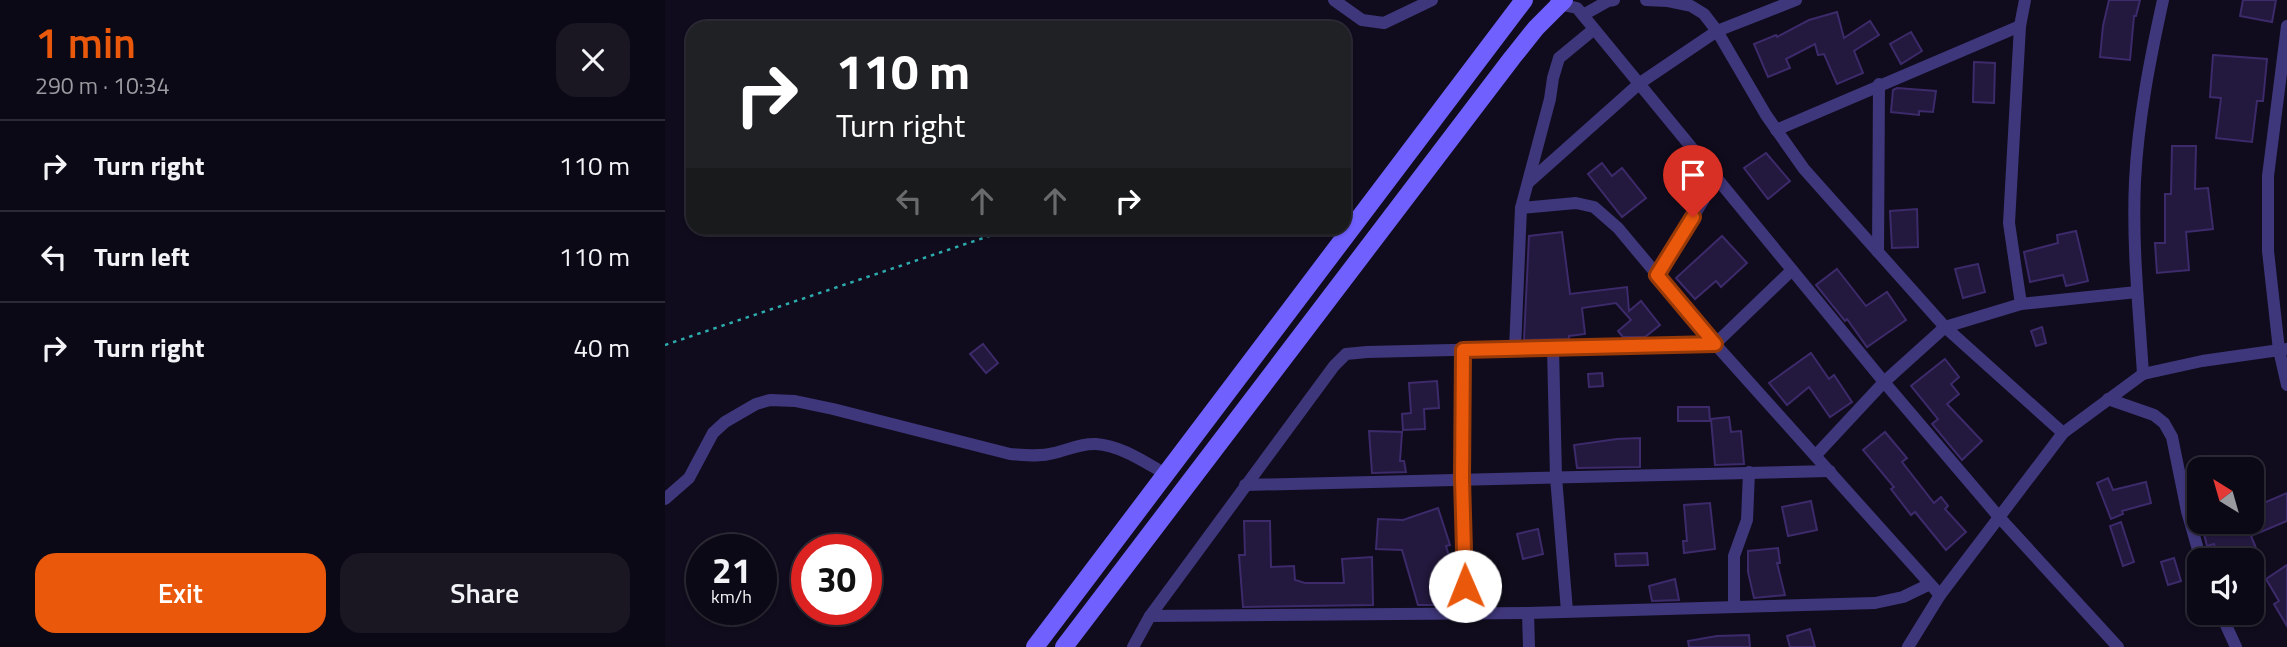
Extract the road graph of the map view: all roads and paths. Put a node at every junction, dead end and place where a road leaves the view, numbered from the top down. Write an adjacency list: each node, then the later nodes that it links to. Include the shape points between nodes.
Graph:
1 (1334, 0): 2 (street, via 1362,20 1384,23)
2 (1432, 0)
3 (1524, 0): 20 (main road)
4 (1614, 0): 9 (street)
5 (1646, 0): 13 (street, via 1691,6)
6 (1796, 0): 13 (street)
7 (2025, 0): 10 (street)
8 (2163, 0): 26 (street, via 2147,74 2135,181)
9 (1569, 5): 12 (street); 59 (main road, via 1536,28 1512,58)
10 (2021, 26): 15 (street); 27 (street, via 2009,223)
11 (2287, 26): 33 (street, via 2268,176 2268,251)
12 (1593, 30): 14 (street); 18 (street, via 1559,58)
13 (1717, 31): 14 (street); 16 (street)
14 (1640, 83): 17 (street); 18 (street)
15 (1879, 84): 16 (street); 23 (street)
16 (1776, 130): 23 (street, via 1804,169)
17 (1717, 178): 24 (street); 25 (street)
18 (1529, 182): 19 (street)
19 (1521, 208): 25 (street, via 1576,203 1594,207); 32 (street)
20 (1351, 229)
21 (992, 235): 30 (path)
22 (1347, 235): 43 (main road)
23 (1878, 252): 28 (street)
24 (1792, 270): 29 (street); 36 (street)
25 (1657, 275): 29 (street)
26 (2137, 292): 27 (street); 35 (street)
27 (2021, 304): 28 (street)
28 (1945, 327): 36 (street); 39 (street)
29 (1715, 344): 31 (street); 40 (street)
30 (665, 345)
31 (1553, 348): 32 (street); 44 (street)
32 (1515, 349): 34 (street)
33 (2283, 349): 35 (street); 37 (street)
34 (1463, 350): 45 (street); 46 (street, via 1346,354)
35 (2143, 374): 38 (street)
36 (1884, 382): 40 (street); 48 (street)
37 (2287, 385)
38 (2108, 398): 39 (street); 49 (street, via 2165,423)
39 (2063, 433): 48 (street)
40 (1816, 454): 41 (street)
41 (1830, 471): 42 (street); 50 (street)
42 (1749, 472): 44 (street); 52 (street, via 1747,520 1734,556)
43 (1166, 474): 47 (street, via 1115,448 1094,444 1044,455 1010,454 833,409 770,400 756,404 713,433 689,478); 58 (main road)
44 (1556, 477): 45 (street); 53 (street)
45 (1462, 479): 46 (street); 54 (street)
46 (1245, 485): 56 (street)
47 (665, 499)
48 (1999, 517): 51 (street); 63 (street)
49 (2198, 548)
50 (1930, 584): 51 (street); 52 (street, via 1875,603)
51 (1940, 594): 62 (street)
52 (1734, 607): 53 (street)
53 (1567, 611): 55 (street)
54 (1466, 613): 55 (street); 56 (street)
55 (1528, 613): 61 (street)
56 (1150, 616): 60 (street)
57 (2226, 625): 64 (street)
58 (1035, 647)
59 (1064, 647)
60 (1133, 647)
61 (1529, 647)
62 (1908, 647)
63 (2118, 647)
64 (2236, 647)

